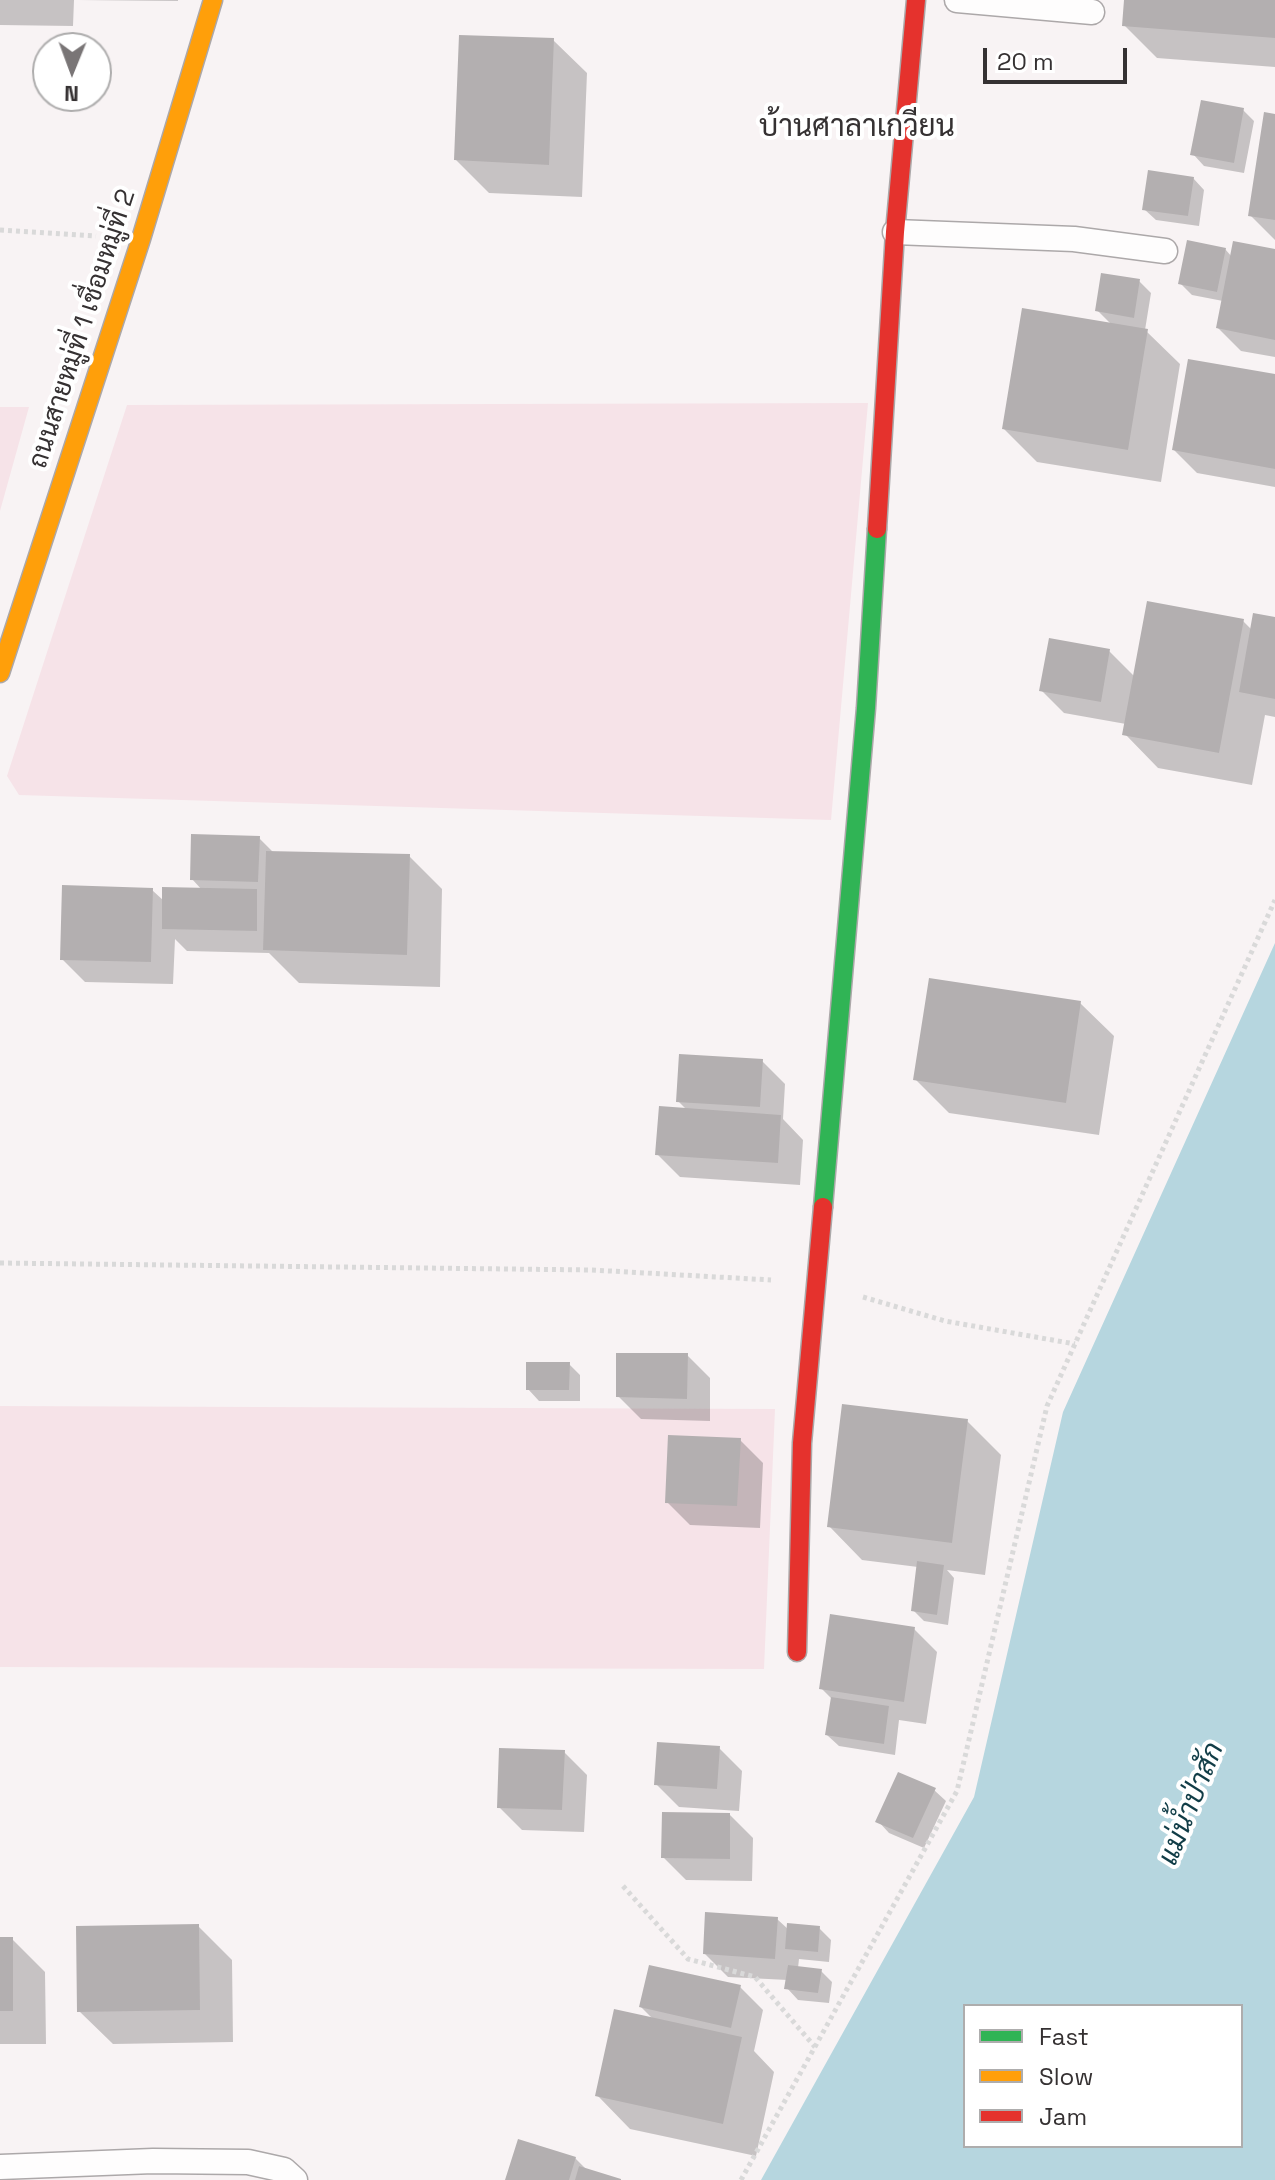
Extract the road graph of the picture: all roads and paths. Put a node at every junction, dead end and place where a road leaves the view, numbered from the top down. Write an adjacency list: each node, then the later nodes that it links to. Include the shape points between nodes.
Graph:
1 (213, 0): 7 (street, ถนนสายหมู่ที่ 1 เชื่อมหมู่ที่ 2)
2 (916, 0): 6 (street)
3 (957, 0): 4 (lane)
4 (1092, 12)
5 (0, 230): 7 (path)
6 (895, 232): 8 (lane, via 1074,239); 12 (street, via 866,708)
7 (141, 239): 9 (street, ถนนสายหมู่ที่ 1 เชื่อมหมู่ที่ 2)
8 (1165, 251)
9 (0, 673)
10 (1275, 900): 13 (path)
11 (0, 1263): 12 (path, via 592,1270)
12 (816, 1283): 13 (path, via 945,1321); 14 (street, via 802,1443)
13 (1075, 1344): 16 (path, via 1047,1406 957,1791)
14 (797, 1652)
15 (623, 1886): 16 (path, via 688,1959 755,1977)
16 (815, 2047): 19 (path)
17 (0, 2167): 18 (lane, via 248,2162 284,2170)
18 (295, 2180)
19 (741, 2180)

